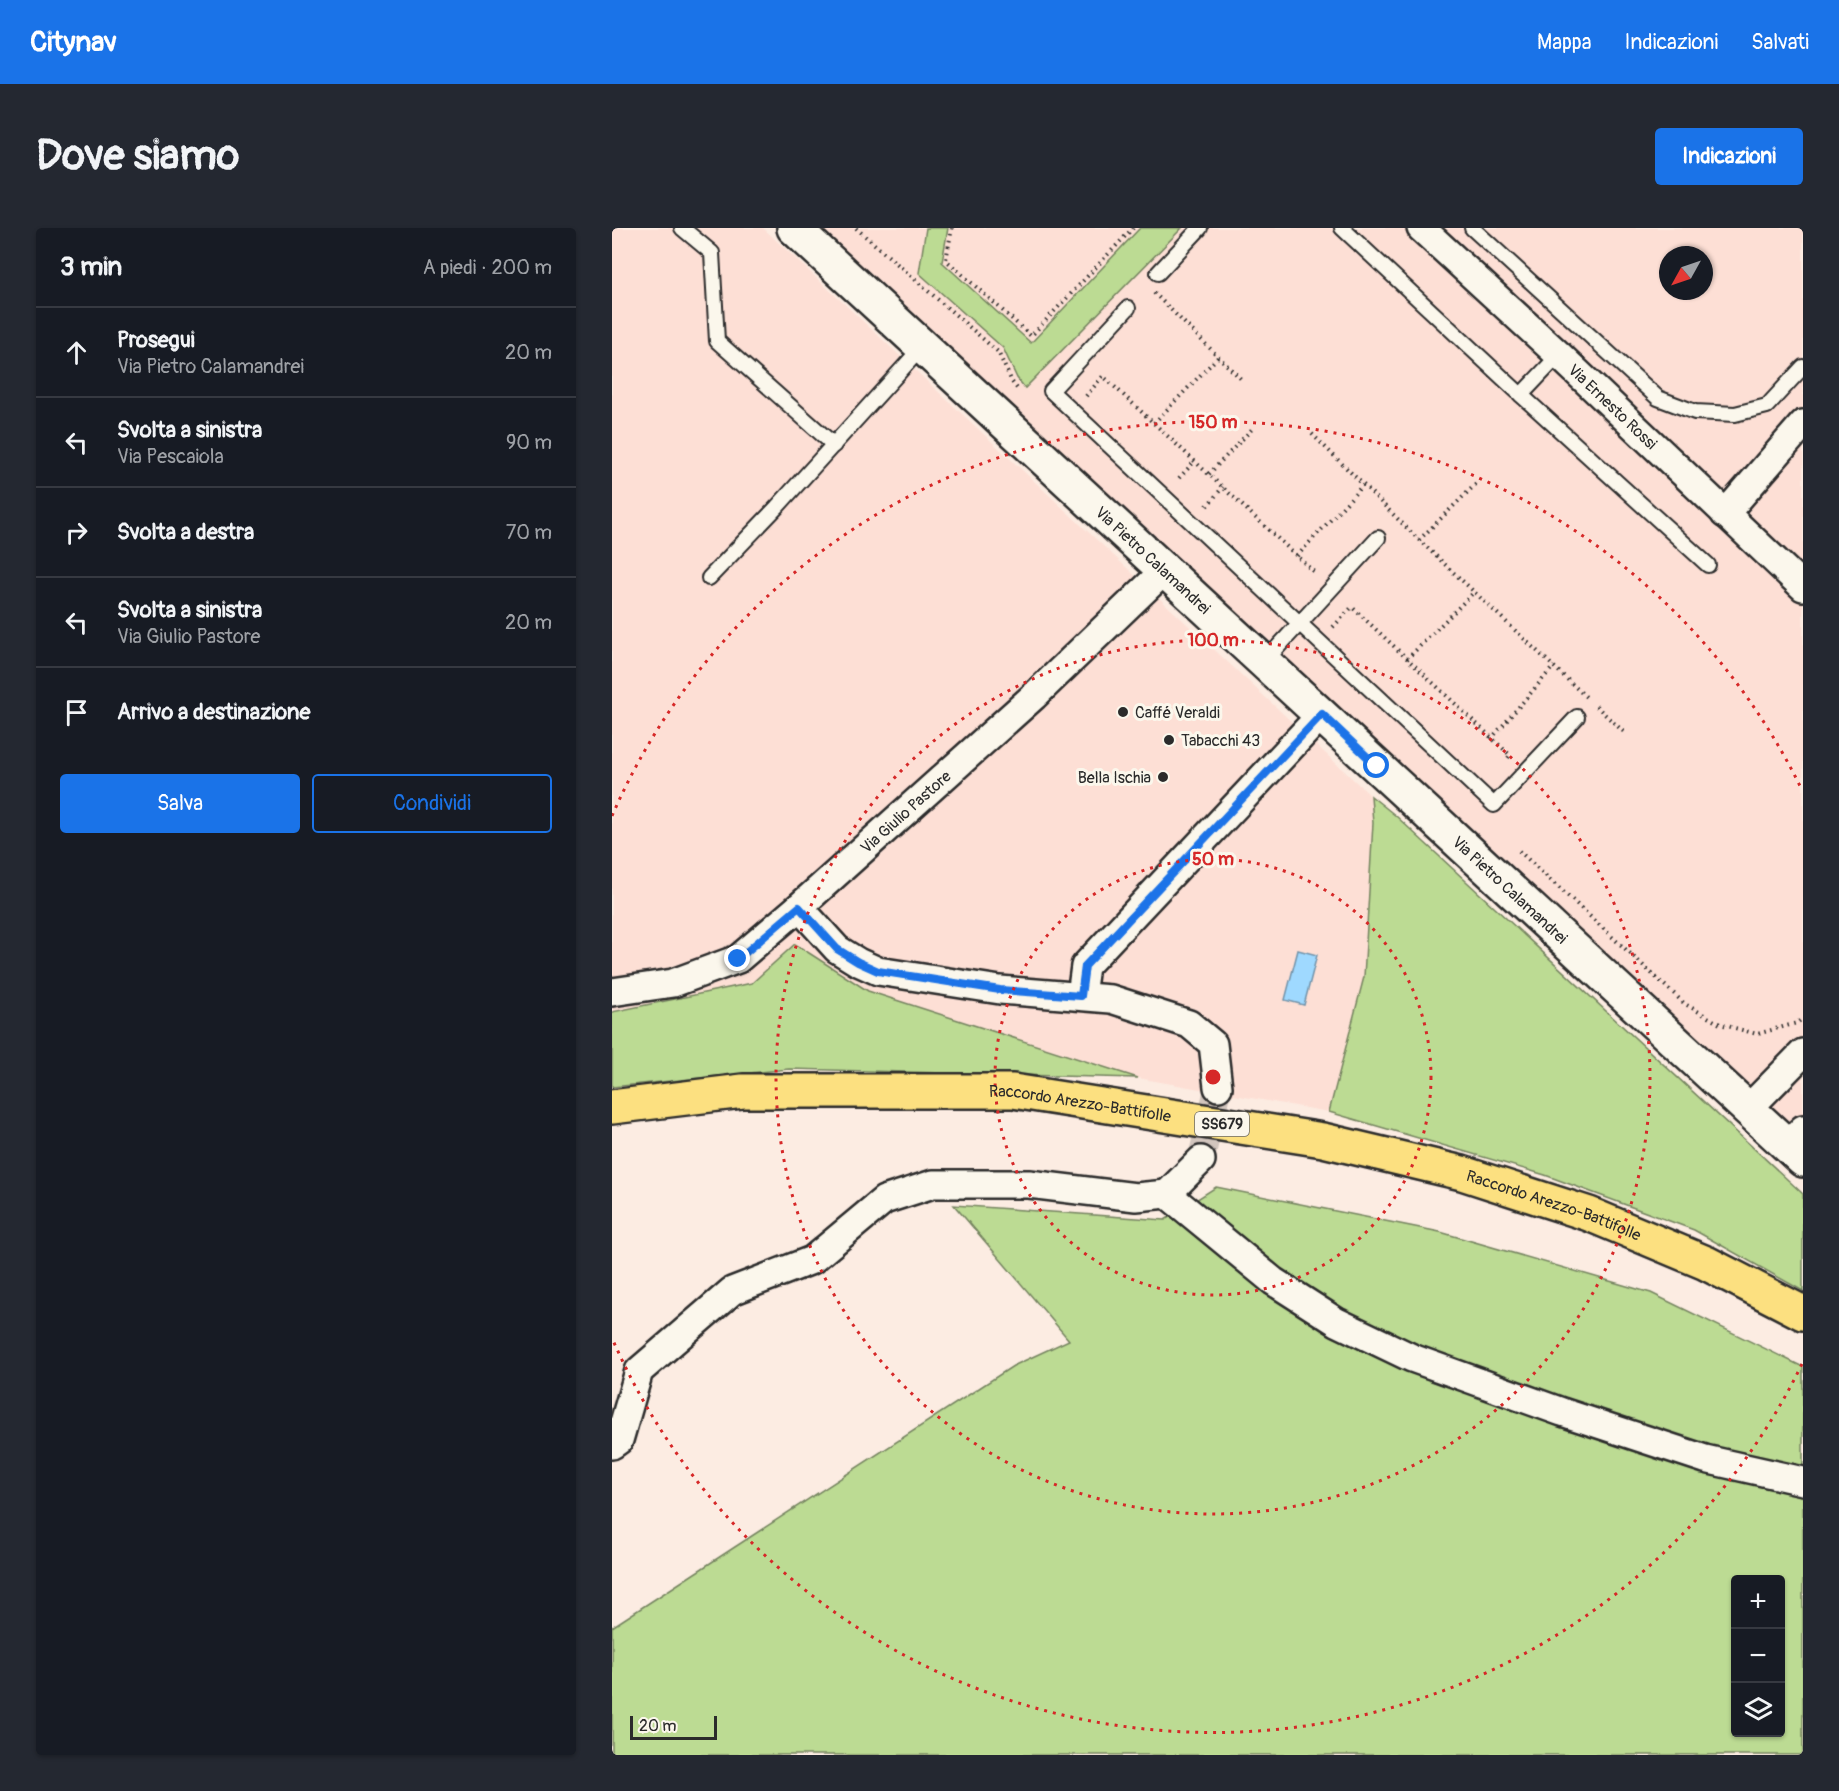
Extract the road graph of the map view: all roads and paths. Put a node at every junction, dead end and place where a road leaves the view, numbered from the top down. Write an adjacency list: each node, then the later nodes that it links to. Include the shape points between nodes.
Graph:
1 (682, 228): 23 (lane, via 712,253 717,341)
2 (794, 228): 12 (main road, Via Pietro Calamandrei)
3 (952, 228): 4 (path, via 946,260 1031,336)
4 (1133, 228)
5 (1200, 228): 9 (lane)
6 (1342, 228): 17 (lane)
7 (1421, 228): 13 (street, Via Ernesto Rossi)
8 (1472, 228): 15 (lane, via 1658,398 1695,412 1735,414 1767,406)
9 (1158, 273)
10 (1152, 292): 14 (path)
11 (1128, 308): 41 (lane, via 1052,391)
12 (922, 347): 23 (lane); 36 (main road, Via Pietro Calamandrei)
13 (1558, 355): 17 (lane); 31 (street, Via Ernesto Rossi)
14 (1219, 356): 16 (path); 19 (path)
15 (1803, 367)
16 (1241, 379)
17 (1521, 395): 35 (lane)
18 (1084, 397): 19 (path, via 1103,376)
19 (1154, 423): 24 (path)
20 (1803, 424): 31 (street)
21 (1253, 428): 25 (path)
22 (1312, 434): 28 (path)
23 (834, 445): 37 (lane)
24 (1195, 461): 25 (path); 26 (path)
25 (1209, 474): 29 (path)
26 (1179, 478)
27 (1479, 481): 33 (path)
28 (1363, 485): 33 (path); 34 (path)
29 (1224, 487): 30 (path); 34 (path)
30 (1207, 506)
31 (1725, 514): 39 (street, Via Ernesto Rossi)
32 (1378, 538): 41 (lane)
33 (1419, 540): 40 (path)
34 (1297, 556): 38 (path, via 1317,574)
35 (1708, 565)
36 (1165, 570): 44 (main road, Via Pietro Calamandrei); 51 (street, Via Giulio Pastore, via 1034,696)
37 (709, 578)
38 (1308, 583)
39 (1803, 587)
40 (1474, 591): 43 (path); 45 (path)
41 (1300, 622): 44 (lane); 47 (lane, via 1494,805)
42 (1333, 627): 43 (path, via 1352,607)
43 (1407, 659): 49 (path)
44 (1265, 661): 46 (main road, Via Pietro Calamandrei)
45 (1554, 666): 48 (path); 49 (path)
46 (1322, 714): 53 (street, via 1085,966); 57 (main road, Via Pietro Calamandrei)
47 (1577, 717)
48 (1626, 734)
49 (1491, 739): 50 (path, via 1510,755)
50 (1504, 761)
51 (799, 907): 52 (street, Via Giulio Pastore, via 738,959 673,983); 53 (street, via 837,949 878,971 1000,990)
52 (612, 992)
53 (1081, 996): 55 (street, via 1111,999 1189,1024 1213,1044)
54 (1803, 1053): 57 (street)
55 (1218, 1087)
56 (612, 1107): 61 (main road, Raccordo Arezzo-Battifolle / SS679, via 743,1091 1013,1091 1323,1140 1462,1173 1589,1214 1706,1263)
57 (1748, 1108): 58 (main road, Via Pietro Calamandrei)
58 (1798, 1145)
59 (1201, 1160): 60 (street)
60 (1167, 1194): 62 (street, via 1136,1197 1029,1184 933,1184 884,1200 812,1260 732,1291 639,1371 619,1440); 63 (street, via 1273,1281 1337,1322 1412,1358 1705,1459)
61 (1803, 1313)
62 (612, 1446)
63 (1803, 1481)

